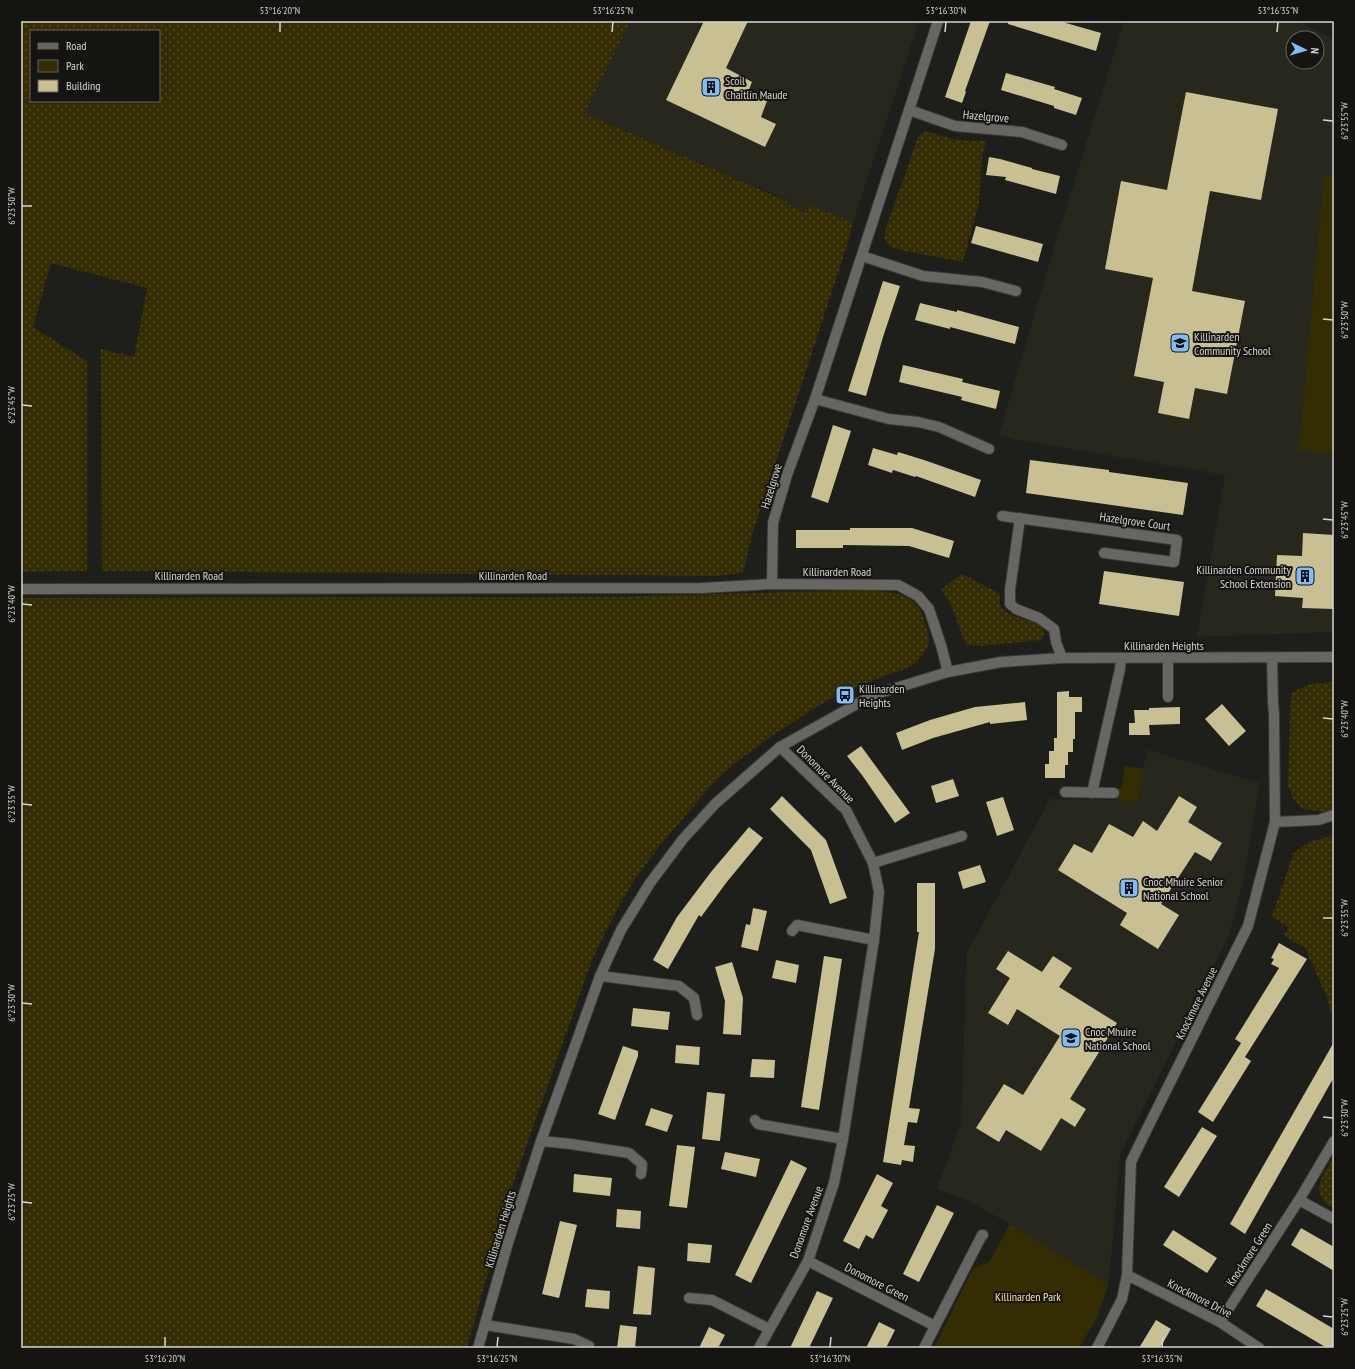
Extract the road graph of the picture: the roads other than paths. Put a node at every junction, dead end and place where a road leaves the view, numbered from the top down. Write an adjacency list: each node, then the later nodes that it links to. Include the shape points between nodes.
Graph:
1 (938, 21): 2 (street, Hazelgrove)
2 (909, 110): 3 (street, Hazelgrove, via 955,126 1022,132); 4 (street, Hazelgrove)
3 (1062, 145)
4 (862, 256): 5 (street, via 923,276 982,282); 6 (street, Hazelgrove)
5 (1016, 291)
6 (815, 399): 7 (street, via 889,419 939,427); 11 (street, Hazelgrove, via 787,475 774,523)
7 (989, 449)
8 (1002, 516): 9 (street, Hazelgrove Court)
9 (1020, 518): 10 (street, Hazelgrove Court, via 1177,540 1174,562); 14 (street, via 1010,604 1039,618 1054,629)
10 (1104, 553)
11 (772, 584): 12 (street, Killinarden Road, via 702,588); 18 (street, Killinarden Road, via 898,585 918,596 929,609)
12 (21, 589)
13 (1334, 657): 17 (street, Killinarden Heights)
14 (1062, 658): 15 (street, Killinarden Heights); 18 (street, Killinarden Heights, via 1001,662)
15 (1121, 658): 16 (street, Killinarden Heights); 22 (street)
16 (1168, 658): 17 (street, Killinarden Heights); 19 (street)
17 (1272, 658): 25 (street, Knockmore Avenue)
18 (948, 672): 20 (street, Killinarden Heights, via 873,695)
19 (1168, 697)
20 (780, 747): 27 (street, Donomore Avenue, via 846,810); 30 (street, Killinarden Heights, via 715,804 683,839 650,883 621,930)
21 (1065, 792): 22 (street)
22 (1092, 793): 23 (street)
23 (1114, 793)
24 (1334, 815): 25 (street, via 1318,820)
25 (1275, 822): 41 (street, Knockmore Avenue, via 1248,926 1131,1162)
26 (962, 836): 27 (street)
27 (873, 863): 29 (street, Donomore Avenue, via 879,892)
28 (792, 931): 29 (street, via 797,925)
29 (874, 940): 33 (street, Donomore Avenue)
30 (600, 976): 31 (street, via 679,986 694,998); 34 (street, Killinarden Heights)
31 (697, 1015)
32 (755, 1120): 33 (street, via 758,1124)
33 (843, 1139): 40 (street, Donomore Avenue, via 834,1183)
34 (541, 1141): 36 (street, via 629,1153 642,1164); 44 (street, Killinarden Heights)
35 (1334, 1141): 37 (street, Knockmore Green)
36 (641, 1174)
37 (1299, 1200): 38 (street); 43 (street, Knockmore Green)
38 (1334, 1219)
39 (983, 1235): 45 (street)
40 (808, 1262): 45 (street, Donomore Green); 46 (street, Donomore Avenue)
41 (1127, 1276): 43 (street, Knockmore Drive); 51 (street, Knockmore Avenue, via 1122,1299)
42 (689, 1298): 46 (street, via 712,1300)
43 (1220, 1322): 52 (street, Knockmore Drive)
44 (485, 1325): 47 (street, Killinarden Heights); 48 (street, via 574,1338)
45 (934, 1326): 50 (street)
46 (769, 1329): 49 (street, Donomore Avenue)
47 (478, 1348)
48 (589, 1348)
49 (759, 1348)
50 (924, 1348)
51 (1097, 1348)
52 (1259, 1348)

